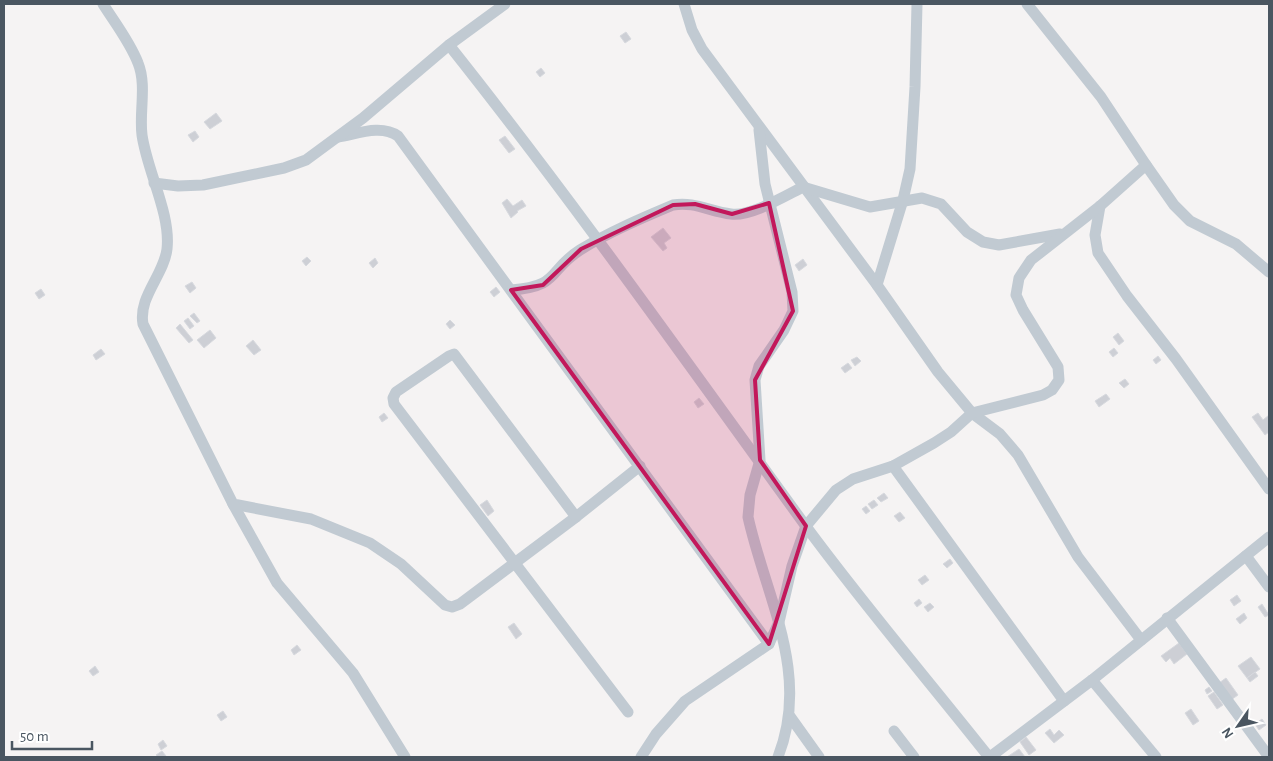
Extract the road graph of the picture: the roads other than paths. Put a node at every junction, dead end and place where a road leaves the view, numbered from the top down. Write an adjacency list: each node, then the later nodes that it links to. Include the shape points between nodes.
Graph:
1 (103, 4): 10 (street, via 139,64 142,132)
2 (505, 4): 6 (street)
3 (684, 4): 7 (street, via 702,49)
4 (917, 4): 12 (street, via 910,169)
5 (1027, 4): 9 (street, via 1101,97)
6 (449, 46): 8 (street); 16 (street, via 505,115)
7 (759, 128): 11 (street); 13 (street)
8 (338, 137): 10 (street, via 306,160 284,168 203,185); 19 (street, via 380,130 390,130 398,136)
9 (1146, 165): 14 (street); 17 (street, via 1174,205 1190,221 1236,244)
10 (154, 183): 25 (street, via 167,233 167,247 165,261 144,304 143,324)
11 (804, 187): 12 (street, via 870,207); 13 (street); 18 (street)
12 (903, 200): 15 (street, via 922,198 940,204 967,232 983,242 999,245); 18 (street)
13 (769, 203): 16 (street, via 732,214 694,204 674,205); 21 (street, via 792,292 793,311 759,366 755,380)
14 (1100, 206): 15 (street); 24 (street, via 1095,235 1098,253)
15 (1062, 234): 20 (street, via 1031,260 1019,278 1016,295 1058,367 1059,380 1052,390 1043,395)
16 (598, 242): 19 (street, via 572,256 543,285); 21 (street)
17 (1269, 272)
18 (877, 285): 20 (street, via 938,372)
19 (511, 290): 22 (street)
20 (972, 413): 23 (street, via 951,432); 34 (street, via 1000,434 1018,455 1078,557)
21 (760, 460): 27 (street); 33 (street, via 750,495 748,517)
22 (640, 466): 26 (street); 35 (street)
23 (893, 466): 27 (street, via 853,479 836,490); 37 (street)
24 (1269, 489)
25 (233, 504): 30 (street, via 310,519 370,544 401,564 445,605 452,607); 43 (street, via 277,583 353,673)
26 (576, 517): 30 (street); 30 (street, via 454,354 396,392 394,404)
27 (806, 526): 33 (street, via 792,566); 48 (street)
28 (1269, 537): 29 (street)
29 (1246, 556): 31 (street); 32 (street)
30 (515, 565): 38 (street)
31 (1269, 587)
32 (1167, 618): 34 (street); 42 (street)
33 (779, 622): 35 (street); 39 (street, via 791,679)
34 (1141, 640): 36 (street)
35 (769, 644): 44 (street, via 685,701)
36 (1092, 680): 37 (street); 49 (street)
37 (1064, 701): 48 (street)
38 (628, 712)
39 (789, 715): 45 (street); 46 (street)
40 (894, 730): 47 (street)
41 (1269, 738): 42 (street)
42 (1259, 745): 50 (street)
43 (405, 757)
44 (641, 757)
45 (778, 757)
46 (819, 757)
47 (914, 757)
48 (989, 757)
49 (1156, 757)
50 (1268, 757)

